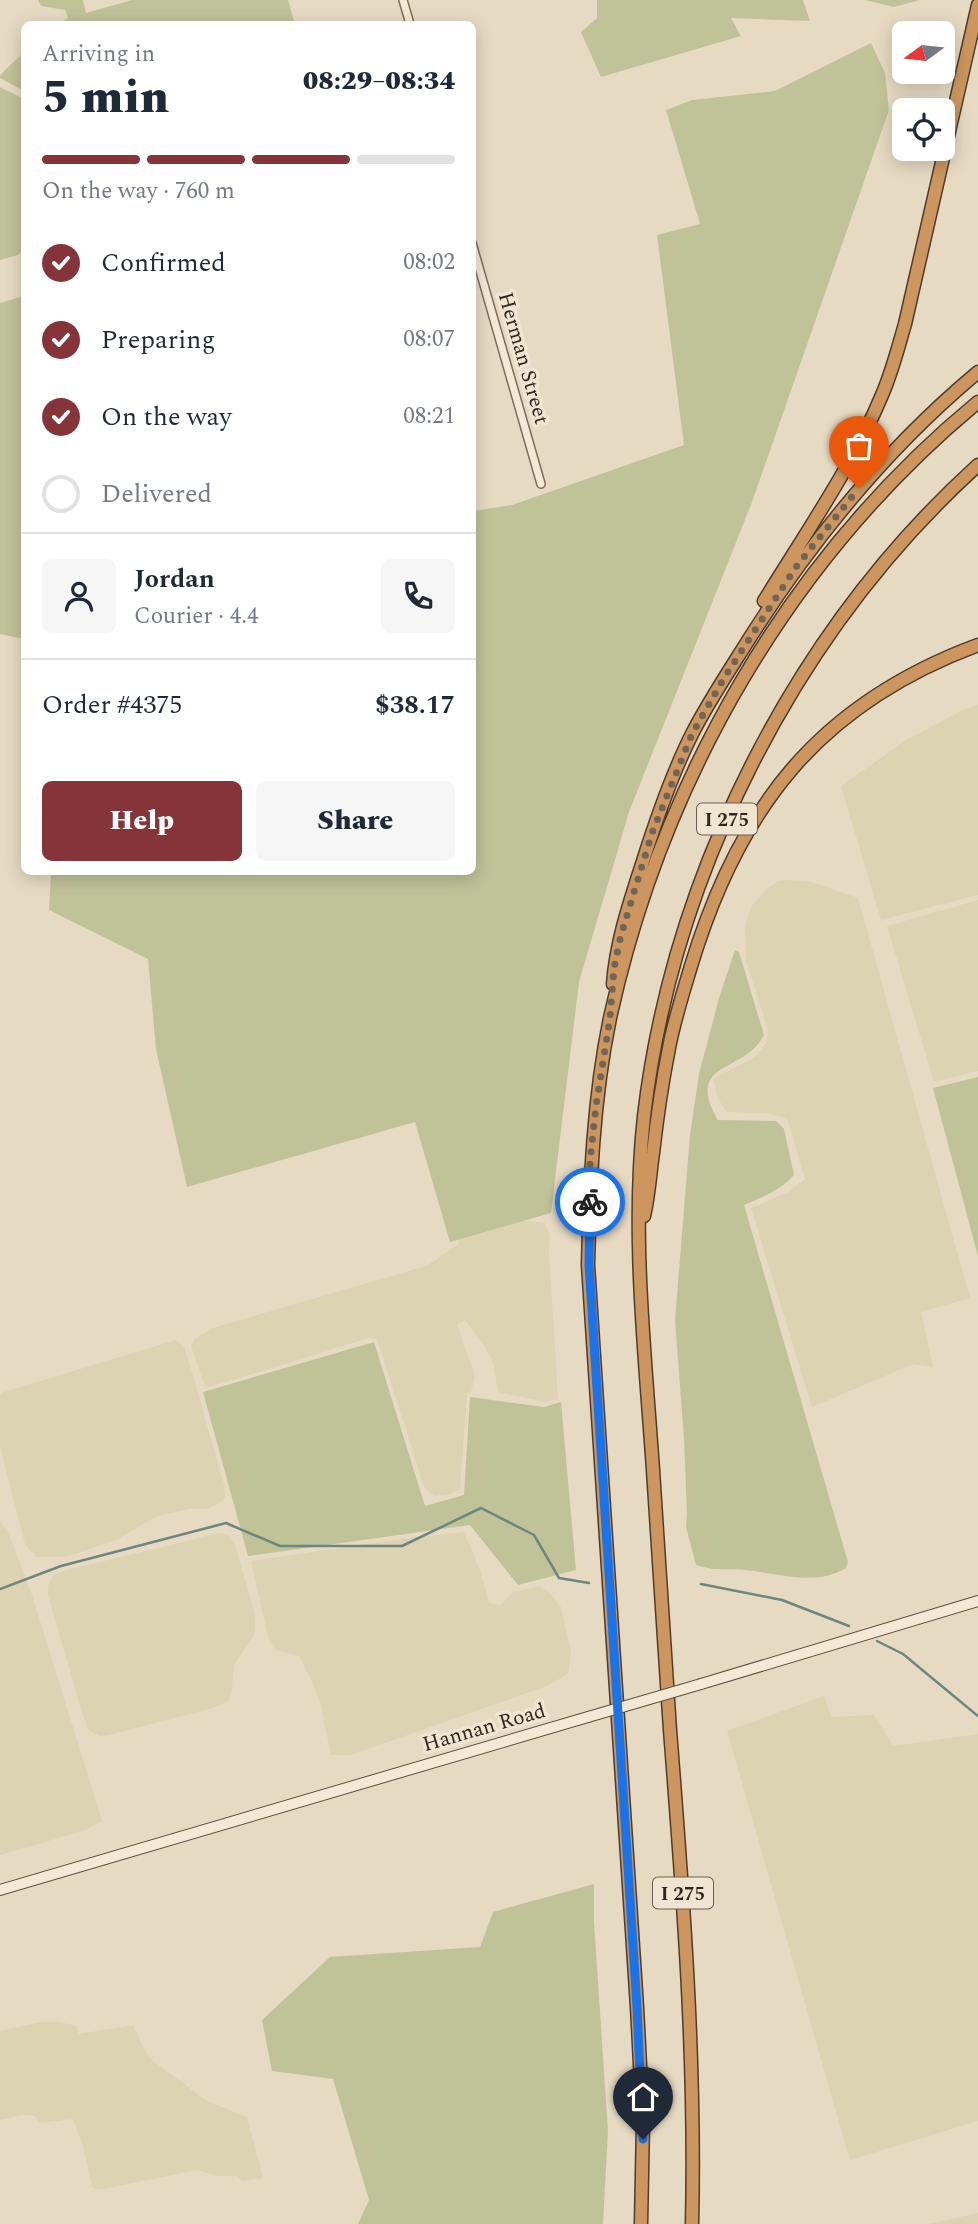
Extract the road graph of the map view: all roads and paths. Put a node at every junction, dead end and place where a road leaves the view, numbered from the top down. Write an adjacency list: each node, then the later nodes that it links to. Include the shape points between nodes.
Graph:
1 (403, 0): 3 (street)
2 (978, 5): 10 (highway, via 905,324 882,396 734,650)
3 (409, 21)
4 (476, 257): 8 (street, Herman Street)
5 (978, 372): 10 (highway, via 892,451 830,523)
6 (978, 402): 11 (highway, I 275, via 872,500 749,667 702,754 654,863)
7 (978, 465): 12 (highway, I 275, via 889,556 836,622 791,691 723,827 694,901 661,1021 645,1115)
8 (541, 484)
9 (978, 645): 12 (highway, via 889,687 831,730 785,776 744,836 711,907 681,1000 659,1102)
10 (724, 678): 11 (highway, via 692,734 652,833 621,935)
11 (610, 1018): 15 (highway, I 275, via 590,1161 589,1265 638,2021)
12 (638, 1243): 16 (highway, I 275, via 685,1917 694,2137)
13 (978, 1601): 14 (street, Hannan Road, bridge)
14 (0, 1890)
15 (641, 2224)
16 (692, 2224)

